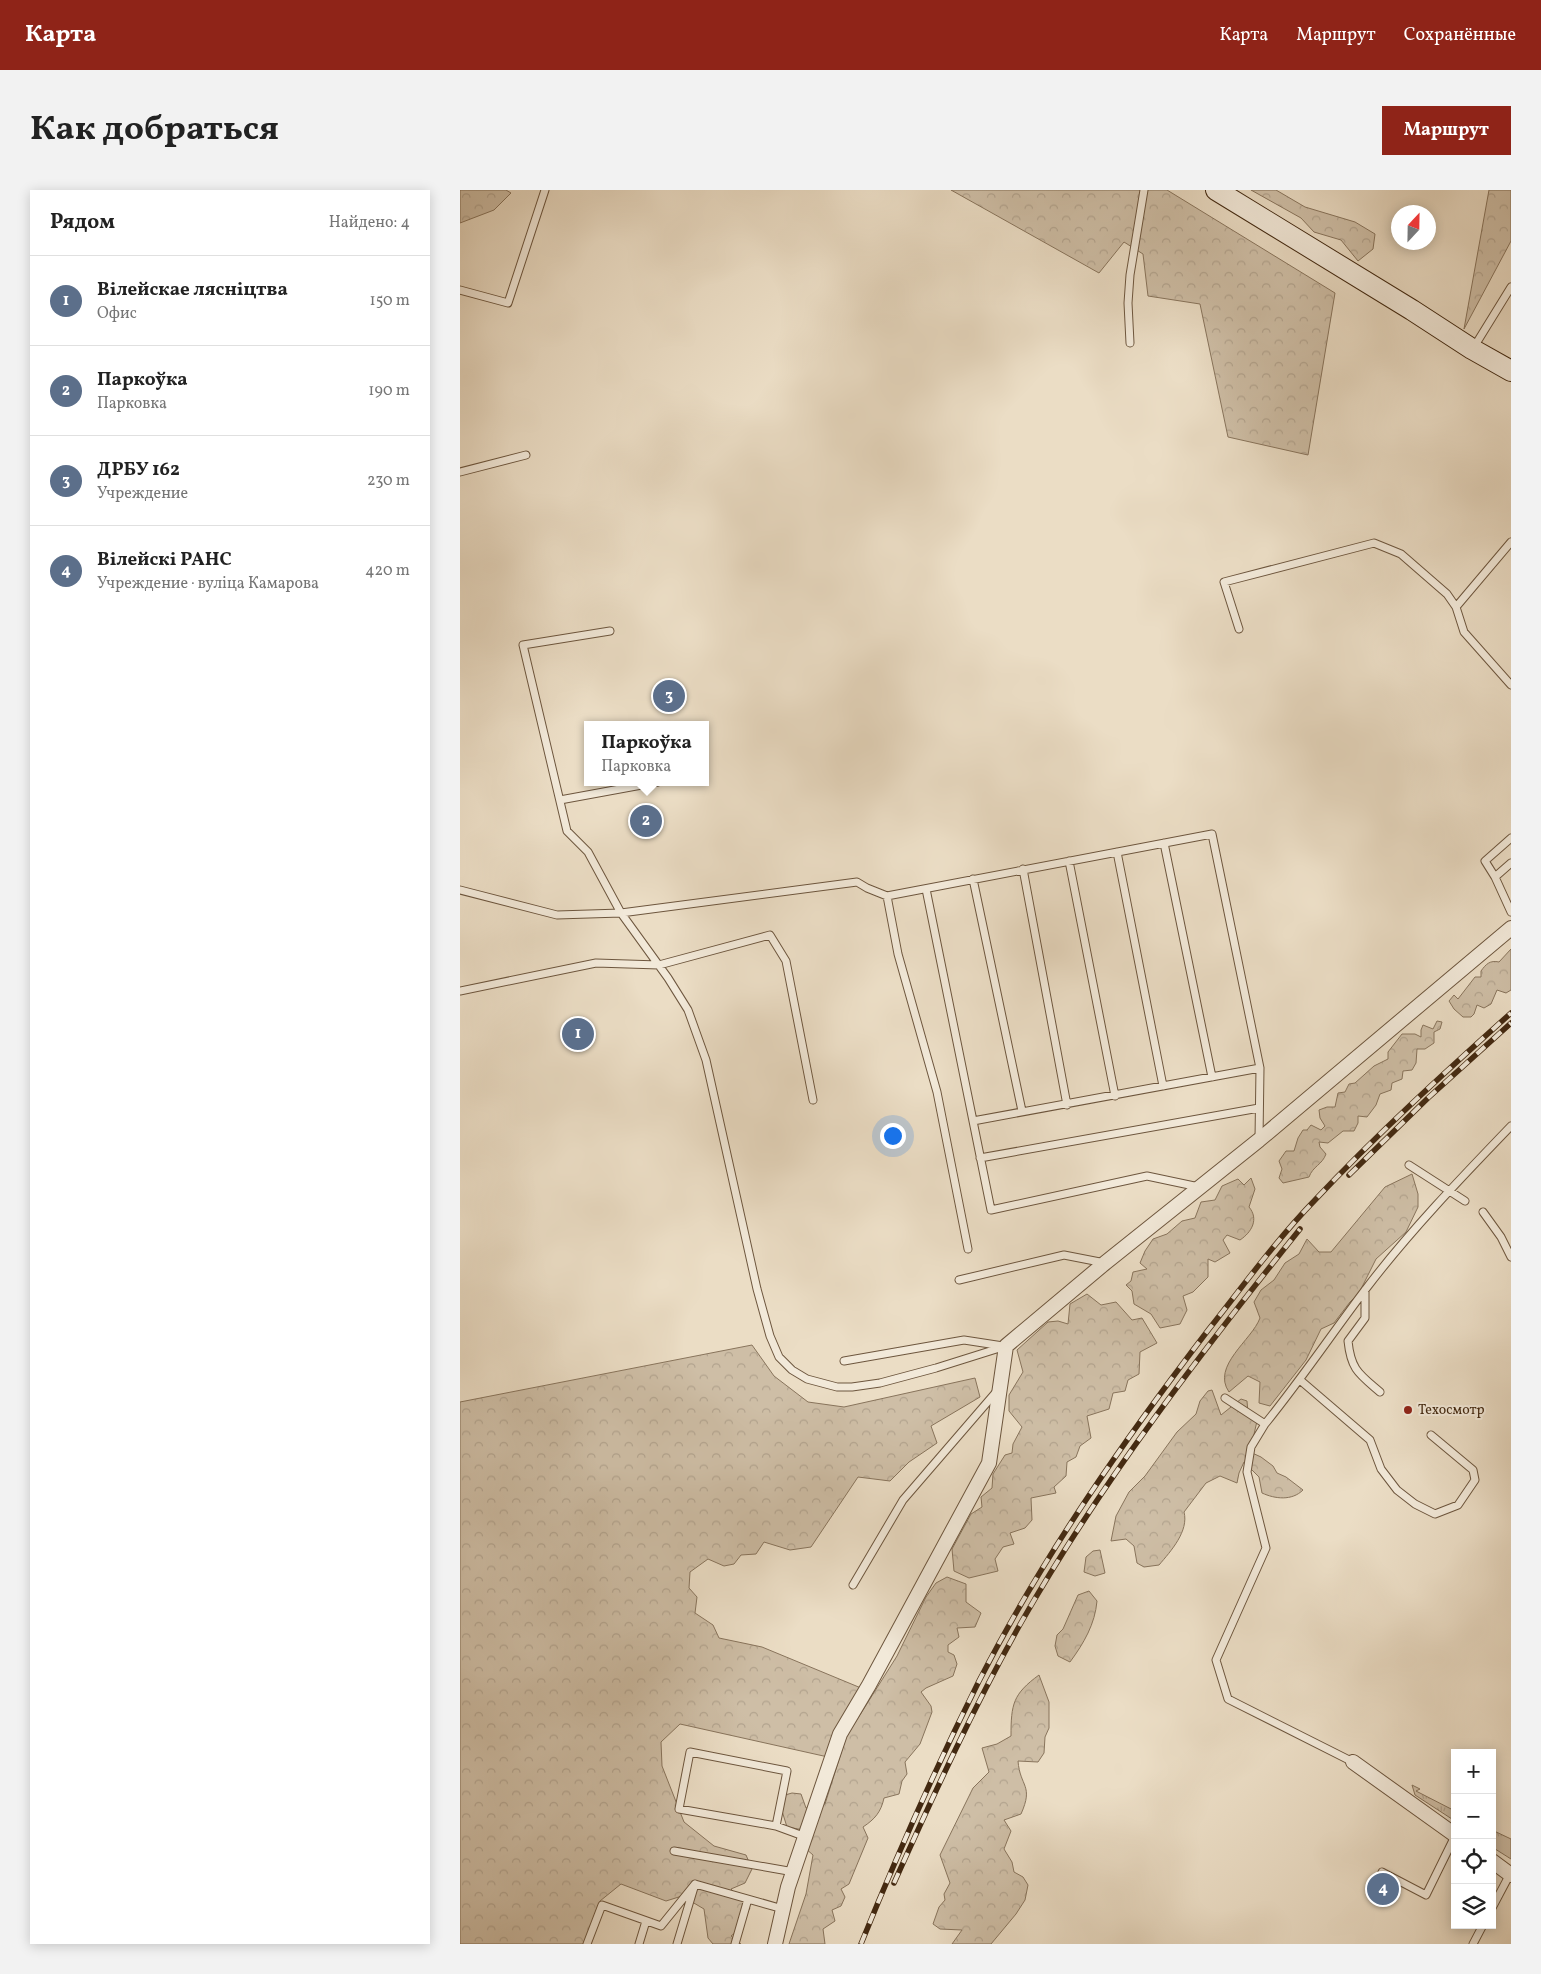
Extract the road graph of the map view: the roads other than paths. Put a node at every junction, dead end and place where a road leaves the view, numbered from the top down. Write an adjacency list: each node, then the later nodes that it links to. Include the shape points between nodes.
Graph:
1 (545, 190): 5 (lane, via 508,303)
2 (1144, 190): 6 (lane, via 1130,275)
3 (1216, 190): 7 (main road)
4 (1511, 287): 7 (lane)
5 (460, 290)
6 (1130, 342)
7 (1472, 350): 8 (main road)
8 (1511, 371)
9 (526, 455): 10 (lane)
10 (460, 472)
11 (1511, 542): 12 (lane)
12 (1456, 607): 13 (lane, via 1447,594 1401,554 1374,543 1224,582); 15 (lane, via 1464,632)
13 (1239, 629)
14 (610, 631): 17 (lane, via 522,645)
15 (1511, 685)
16 (636, 786): 17 (lane)
17 (560, 800): 30 (lane, via 567,831 588,852)
18 (1511, 838): 24 (lane, via 1485,861)
19 (1164, 843): 20 (lane); 34 (lane, via 1212,834); 35 (lane)
20 (1117, 852): 21 (lane); 36 (lane)
21 (1069, 861): 23 (lane); 37 (lane)
22 (1511, 863): 24 (lane)
23 (1023, 870): 25 (lane); 39 (lane)
24 (1495, 876): 29 (lane)
25 (973, 879): 26 (lane); 41 (lane)
26 (926, 889): 28 (lane); 42 (lane)
27 (460, 890): 30 (lane, via 557,914)
28 (887, 896): 30 (lane, via 857,882); 51 (lane, via 898,954 937,1092)
29 (1511, 912)
30 (621, 913): 32 (lane)
31 (1511, 928): 44 (street)
32 (659, 965): 33 (lane, via 596,963); 38 (lane, via 770,935 786,960); 56 (lane, via 688,1010 706,1060 757,1289 770,1336 785,1364 816,1382 852,1387 936,1368)
33 (460, 991)
34 (1260, 1068): 35 (lane); 40 (lane)
35 (1212, 1077): 36 (lane)
36 (1163, 1086): 37 (lane)
37 (1115, 1096): 39 (lane)
38 (812, 1100)
39 (1067, 1105): 41 (lane)
40 (1260, 1108): 44 (lane); 45 (lane)
41 (1022, 1111): 42 (lane)
42 (973, 1121): 45 (lane)
43 (1511, 1126): 48 (lane)
44 (1259, 1140): 47 (street)
45 (980, 1158): 47 (lane, via 991,1210 1147,1176)
46 (1409, 1165): 48 (lane)
47 (1200, 1187): 53 (street)
48 (1448, 1191): 49 (lane); 55 (lane)
49 (1464, 1201)
50 (1483, 1212): 52 (lane, via 1502,1237)
51 (968, 1249)
52 (1511, 1257)
53 (1105, 1263): 54 (lane, via 1064,1255); 56 (street)
54 (959, 1280)
55 (1365, 1290): 58 (lane); 60 (lane, via 1365,1318 1348,1341 1350,1359 1359,1374)
56 (1006, 1346): 57 (lane, via 964,1340); 59 (street)
57 (844, 1361)
58 (1300, 1380): 62 (lane); 63 (lane, via 1370,1440 1381,1468 1396,1490 1435,1514 1458,1505 1475,1480 1473,1470)
59 (1000, 1387): 64 (lane, via 903,1500); 68 (street, via 992,1449 986,1469 840,1734)
60 (1380, 1392)
61 (1225, 1398): 62 (lane)
62 (1265, 1424): 65 (lane, via 1251,1446 1247,1472 1266,1548 1216,1660 1228,1700)
63 (1431, 1434)
64 (853, 1585)
65 (1353, 1762): 67 (street)
66 (776, 1826): 66 (lane, via 679,1809 690,1752 787,1771); 68 (lane)
67 (1451, 1832)
68 (806, 1837): 72 (street)
69 (1453, 1839): 73 (lane, via 1426,1895)
70 (674, 1851): 72 (lane)
71 (1496, 1864): 74 (street)
72 (794, 1872): 78 (street)
73 (1382, 1872)
74 (1511, 1874): 77 (lane)
75 (695, 1884): 76 (lane); 79 (lane, via 661,1926); 83 (lane)
76 (748, 1899): 78 (lane); 84 (lane)
77 (1496, 1901)
78 (783, 1909): 85 (street)
79 (646, 1921): 81 (lane, via 602,1905); 82 (lane)
80 (1481, 1929): 86 (lane)
81 (587, 1944)
82 (638, 1944)
83 (677, 1944)
84 (735, 1944)
85 (775, 1944)
86 (1473, 1944)

